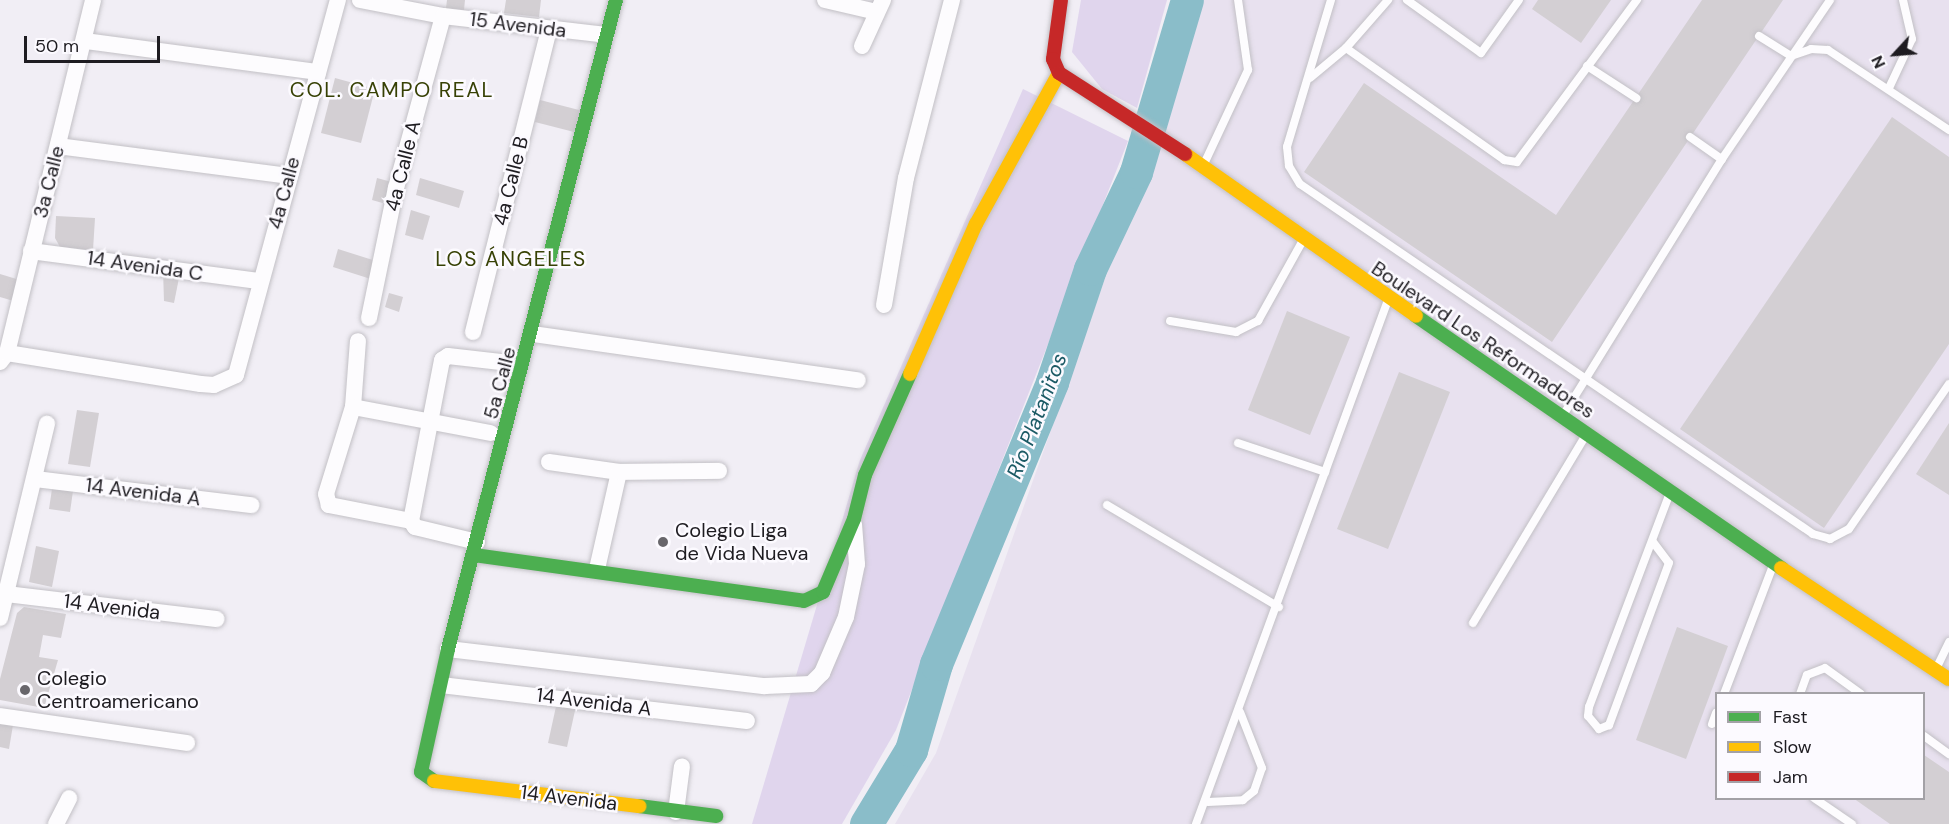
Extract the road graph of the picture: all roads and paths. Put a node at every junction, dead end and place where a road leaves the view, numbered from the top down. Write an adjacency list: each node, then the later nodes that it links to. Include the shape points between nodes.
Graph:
1 (93, 0): 21 (street, 3a Calle)
2 (338, 0): 26 (street, 4a Calle)
3 (360, 0): 17 (street, 15 Avenida)
4 (616, 0): 19 (street, 5a Calle)
5 (825, 0): 16 (street)
6 (952, 0): 41 (street, via 906,178)
7 (1061, 0): 27 (street, via 1053,59)
8 (1238, 0): 35 (lane, via 1248,70)
9 (1331, 0): 28 (lane)
10 (1388, 0): 23 (lane)
11 (1407, 0): 12 (lane, via 1482,53)
12 (1519, 0)
13 (1637, 0): 25 (lane)
14 (1830, 0): 24 (lane)
15 (1903, 0): 29 (lane, via 1912,39)
16 (880, 6): 22 (street)
17 (443, 16): 18 (street, 15 Avenida); 42 (street, 4a Calle A, via 396,188)
18 (549, 30): 19 (street, 15 Avenida); 44 (street, 4a Calle B)
19 (606, 35): 45 (street, 5a Calle)
20 (1759, 36): 24 (lane)
21 (85, 41): 26 (street); 33 (street, 3a Calle)
22 (862, 46)
23 (1346, 48): 25 (lane, via 1504,160 1517,162); 28 (lane)
24 (1791, 56): 29 (lane, via 1811,49 1828,50); 34 (lane)
25 (1587, 66): 30 (lane)
26 (318, 72): 36 (street, 4a Calle)
27 (1059, 73): 35 (street, Boulevard Los Reformadores, via 1085,94); 67 (street, via 976,224 865,475)
28 (1310, 79): 49 (lane, via 1287,147 1289,166 1300,184)
29 (1889, 88): 31 (lane)
30 (1635, 98)
31 (1949, 130)
32 (1690, 137): 34 (lane)
33 (58, 146): 36 (street); 38 (street, 3a Calle)
34 (1722, 159): 49 (lane)
35 (1203, 168): 37 (street, Boulevard Los Reformadores)
36 (288, 176): 39 (street, 4a Calle)
37 (1303, 239): 40 (street, Boulevard Los Reformadores); 43 (lane, via 1258,321 1236,332)
38 (31, 251): 39 (street, 14 Avenida C); 47 (street, 3a Calle)
39 (260, 281): 47 (street, 4a Calle, via 241,366 226,381 201,384)
40 (1389, 300): 53 (street, Boulevard Los Reformadores); 62 (lane)
41 (884, 304)
42 (369, 318)
43 (1170, 321)
44 (473, 332)
45 (533, 334): 50 (street); 70 (street, 5a Calle)
46 (358, 341): 52 (street)
47 (3, 357)
48 (501, 362): 54 (street, via 448,356 442,360)
49 (1587, 378): 51 (lane, via 1813,534 1830,539 1849,529); 53 (lane)
50 (858, 380)
51 (1949, 384)
52 (353, 407): 54 (street); 68 (street, via 325,501)
53 (1562, 418): 57 (street, Boulevard Los Reformadores)
54 (428, 422): 56 (street); 68 (street)
55 (47, 424): 63 (street)
56 (491, 433)
57 (1586, 435): 64 (street, Boulevard Los Reformadores); 77 (lane)
58 (1238, 442): 62 (lane)
59 (549, 462): 61 (street)
60 (719, 471): 61 (street)
61 (619, 472): 72 (street)
62 (1325, 472): 74 (lane)
63 (35, 478): 65 (street, 14 Avenida A); 73 (street)
64 (1670, 494): 69 (lane); 71 (street, Boulevard Los Reformadores)
65 (252, 505)
66 (1107, 505): 74 (lane)
67 (854, 519): 72 (street, via 823,592 804,601); 79 (street, via 857,564 846,617 822,674 811,684 765,686)
68 (411, 521): 70 (street, via 415,527)
69 (1653, 542): 69 (lane, via 1589,707 1588,716 1599,729 1609,725 1669,563)
70 (475, 548): 72 (street); 79 (street, 5a Calle)
71 (1774, 563): 80 (street, Boulevard Los Reformadores); 83 (lane)
72 (597, 569)
73 (6, 594): 75 (street); 76 (street, 14 Avenida)
74 (1279, 607): 86 (lane)
75 (0, 618)
76 (217, 620)
77 (1473, 622)
78 (1949, 642): 80 (lane)
79 (448, 649): 82 (street, 5a Calle)
80 (1935, 670): 81 (street, Boulevard Los Reformadores)
81 (1949, 679)
82 (441, 685): 89 (street, 14 Avenida A); 95 (street, 5a Calle)
83 (1724, 692)
84 (1800, 692): 85 (lane, via 1807,675 1825,668)
85 (1861, 692)
86 (1240, 712): 98 (lane); 98 (lane, via 1262,768 1254,791 1243,800)
87 (0, 716): 92 (street)
88 (1715, 716): 90 (lane)
89 (747, 721)
90 (1712, 724)
91 (1925, 737): 93 (lane)
92 (187, 742)
93 (1949, 754)
94 (682, 766): 99 (street)
95 (423, 777): 99 (street, 14 Avenida)
96 (69, 798): 101 (street)
97 (1817, 800): 103 (lane)
98 (1208, 802): 102 (lane)
99 (676, 812): 100 (street, 14 Avenida)
100 (716, 816)
101 (56, 824)
102 (1196, 824)
103 (1852, 824)

